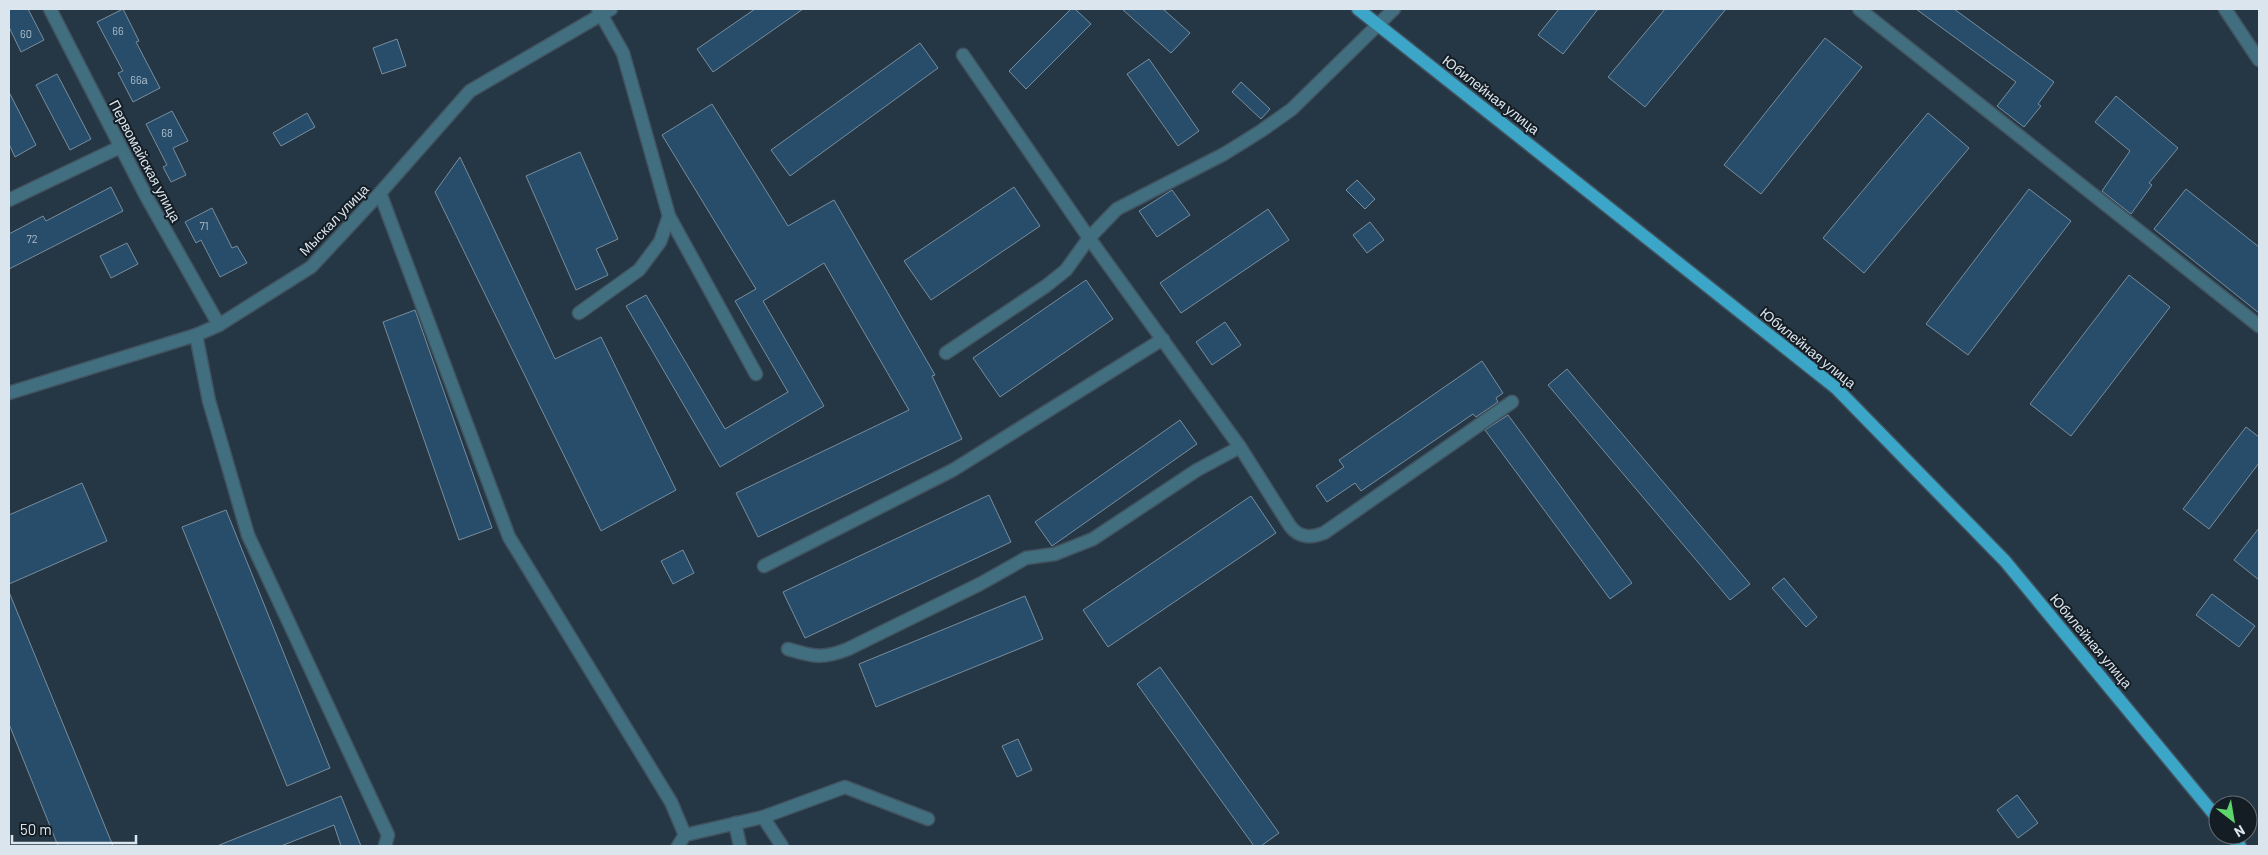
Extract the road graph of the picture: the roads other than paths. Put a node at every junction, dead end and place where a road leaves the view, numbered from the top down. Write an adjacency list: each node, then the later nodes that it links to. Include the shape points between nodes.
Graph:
1 (50, 9): 10 (street, Первомайская улица)
2 (1358, 9): 7 (main road, Юбилейная улица)
3 (1394, 9): 7 (street)
4 (1859, 9): 17 (street)
5 (2225, 9): 9 (street)
6 (603, 11): 11 (street, Мыскал улица, via 470,92); 13 (street, via 623,53)
7 (1378, 24): 14 (street, via 1292,109 1224,154 1117,209); 27 (main road, Юбилейная улица, via 1836,388 2005,561)
8 (963, 55): 14 (street)
9 (2259, 60)
10 (120, 147): 12 (street); 16 (street, Первомайская улица)
11 (380, 193): 16 (street, Мыскал улица, via 311,267); 31 (street, via 509,537 671,802)
12 (9, 200)
13 (669, 216): 15 (street, via 660,242 640,270); 21 (street)
14 (1089, 238): 19 (street); 20 (street, via 1066,270)
15 (579, 313)
16 (219, 325): 18 (street, Мыскал улица)
17 (2259, 326)
18 (196, 335): 22 (street, Мыскал улица); 32 (street, via 208,401 248,535 388,835)
19 (1163, 339): 24 (street); 25 (street, via 953,470)
20 (946, 353)
21 (756, 374)
22 (9, 393)
23 (1512, 402): 24 (street, via 1340,523 1316,536 1294,532)
24 (1240, 447): 26 (street, via 1190,474 1092,539 1056,554 1026,558 848,649 819,657)
25 (764, 566)
26 (788, 649)
27 (2208, 807)
28 (763, 817): 29 (street, via 845,787); 30 (street); 35 (street)
29 (928, 819)
30 (735, 823): 31 (street); 34 (street)
31 (685, 835): 33 (street)
32 (386, 846)
33 (678, 846)
34 (740, 846)
35 (782, 846)

